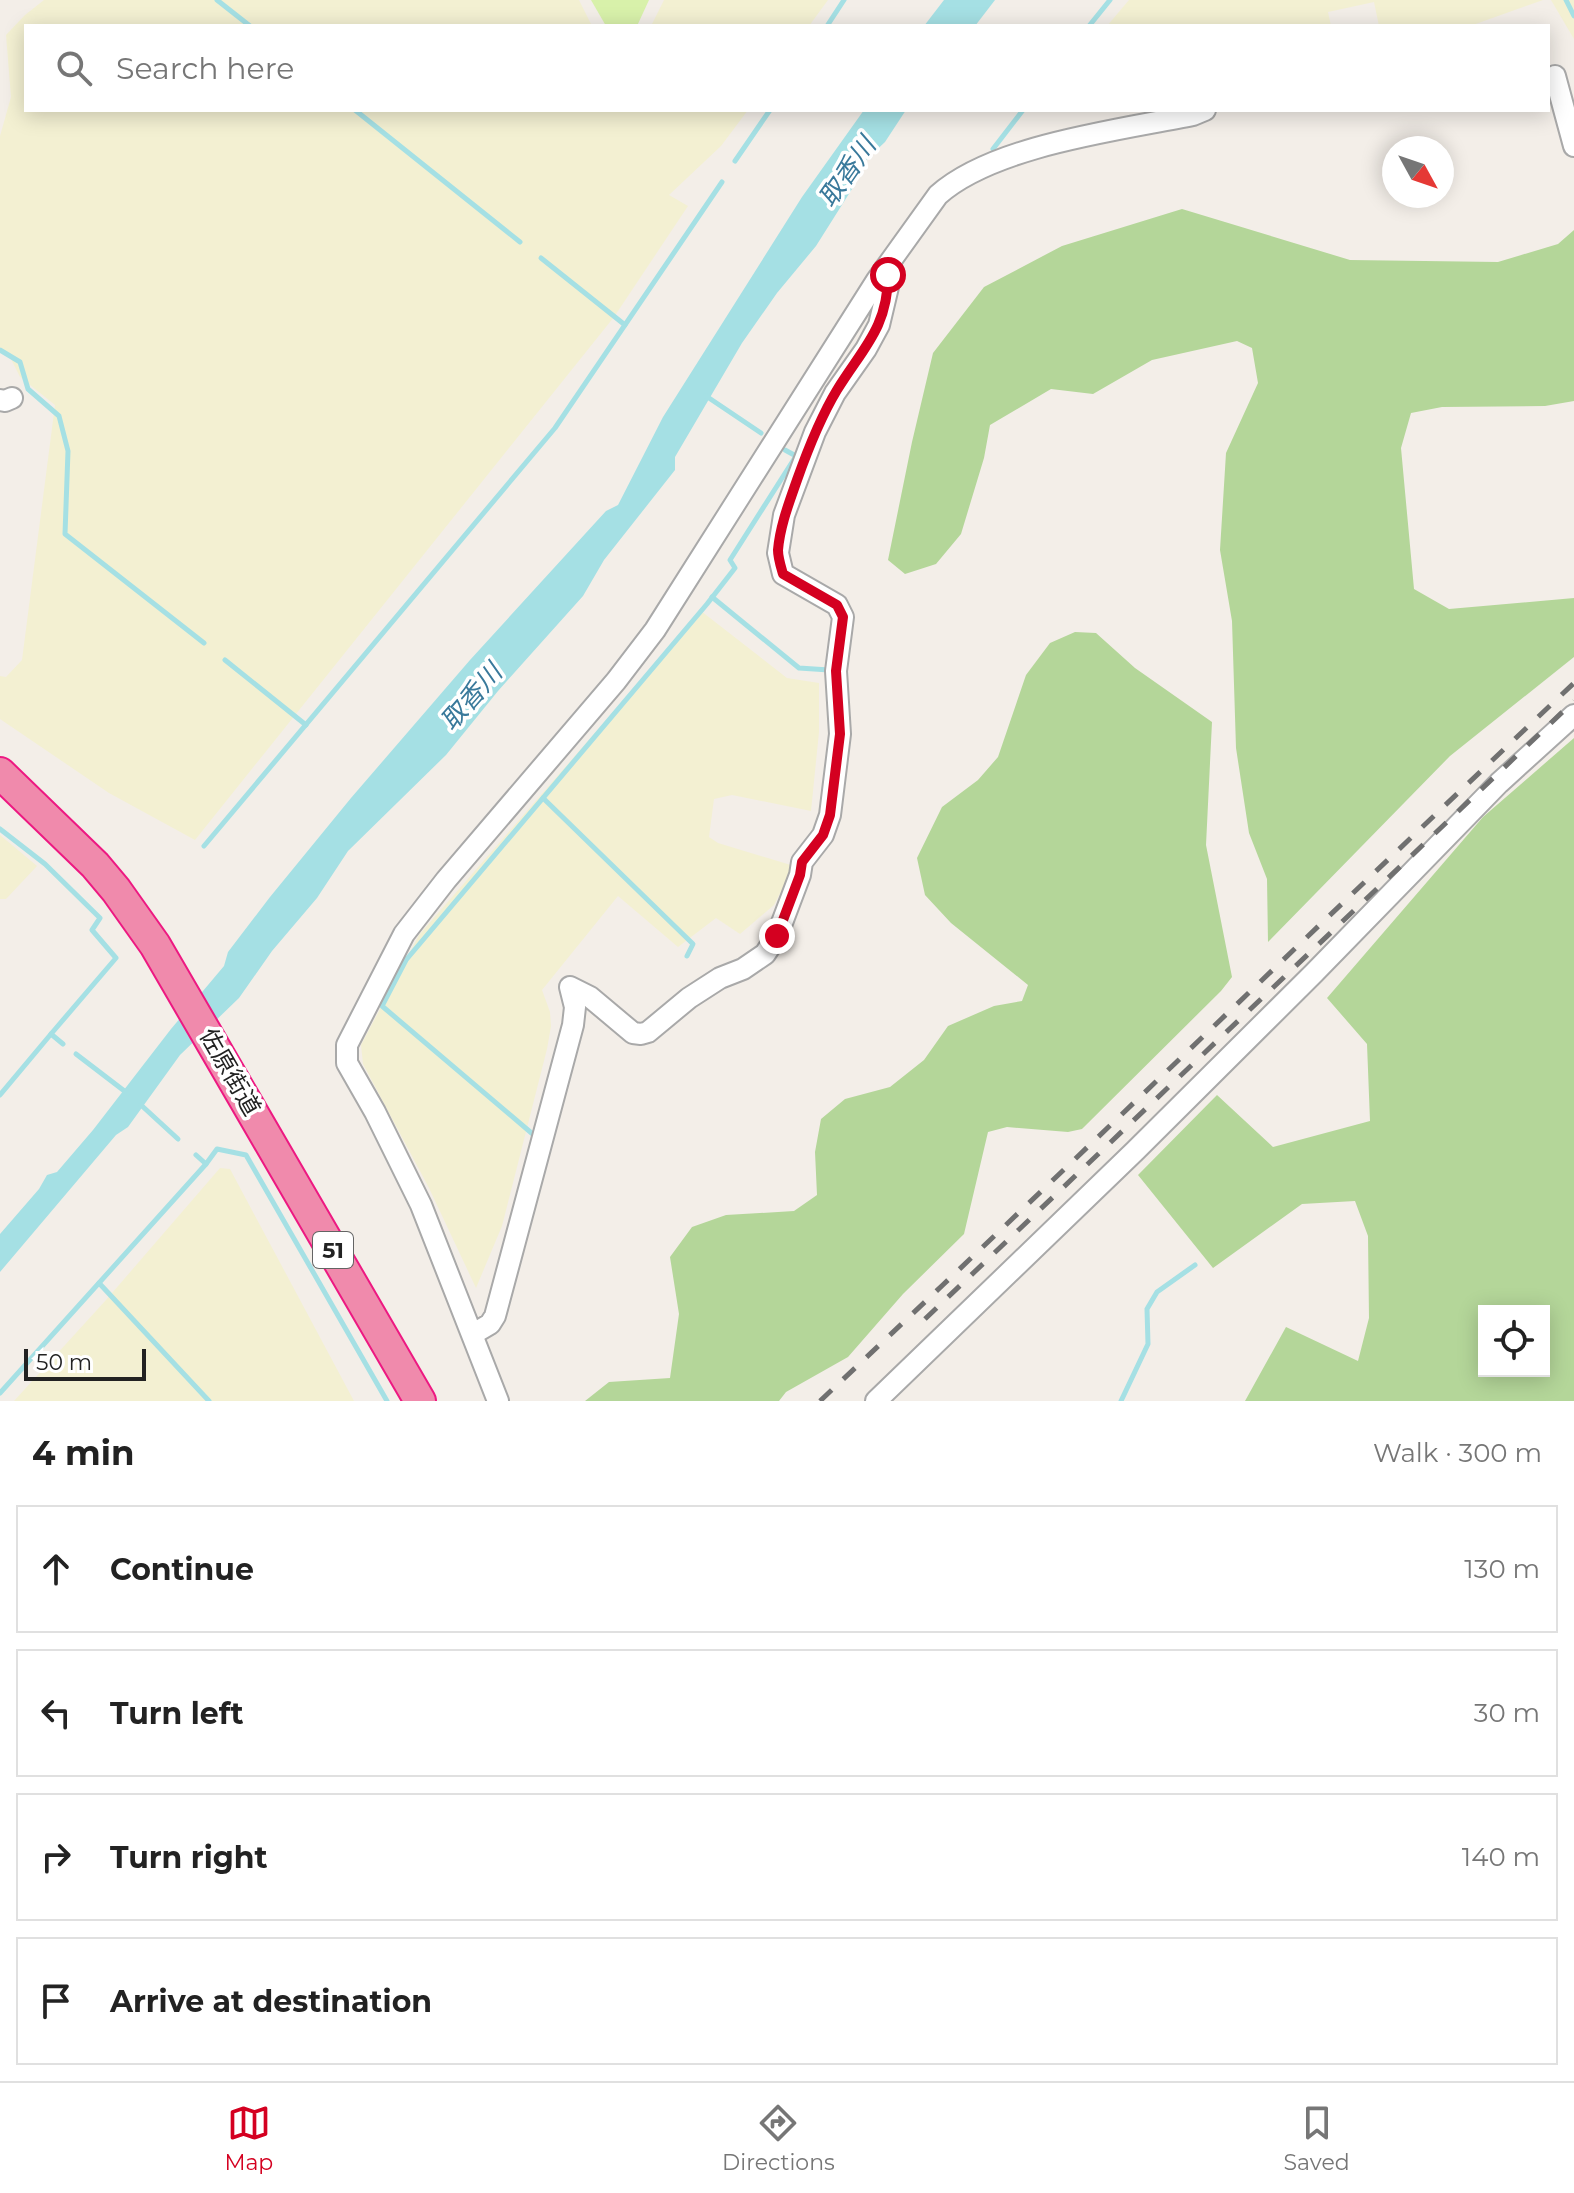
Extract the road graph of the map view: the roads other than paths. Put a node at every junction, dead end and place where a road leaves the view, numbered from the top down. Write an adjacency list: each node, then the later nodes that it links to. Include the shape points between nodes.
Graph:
1 (1559, 75): 3 (street)
2 (1200, 112): 4 (street, via 1050,144 972,172 938,195)
3 (1574, 146)
4 (884, 270): 7 (street, via 655,630 404,934 347,1045 347,1063 421,1205); 7 (street, via 888,287 879,325 815,432 784,515 778,553 783,574 837,605 843,617 836,671 840,734 823,835 802,862 777,936 765,954 689,998 648,1032 633,1033 570,987 573,1025 495,1316)
5 (1574, 715): 10 (street, via 1499,783 1157,1129)
6 (0, 773): 8 (highway, 佐原街道 / 51, via 95,865 161,954)
7 (473, 1334): 9 (street)
8 (420, 1401)
9 (498, 1401)
10 (876, 1401)

